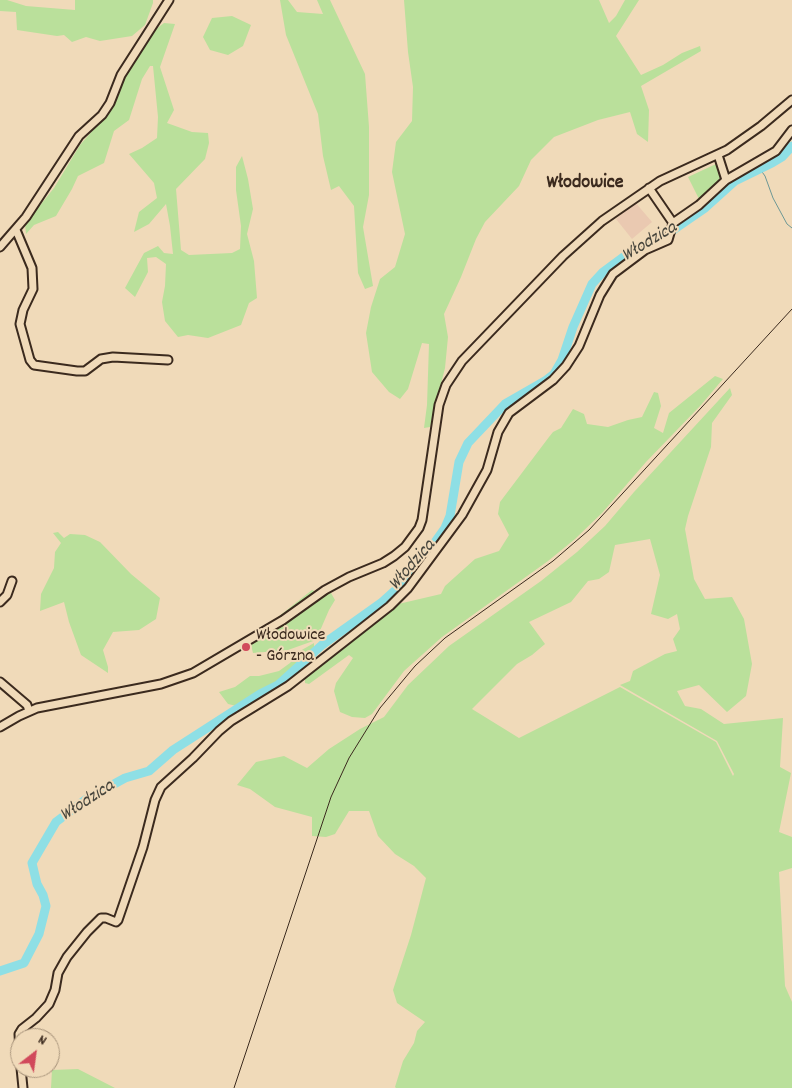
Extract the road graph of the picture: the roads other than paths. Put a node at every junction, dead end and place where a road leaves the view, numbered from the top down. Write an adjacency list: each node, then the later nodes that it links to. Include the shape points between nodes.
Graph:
1 (168, 0): 8 (street, via 121,75 110,103 79,136)
2 (792, 100): 4 (street)
3 (792, 130): 5 (street, via 776,151)
4 (718, 155): 5 (street); 6 (street)
5 (726, 180): 7 (street)
6 (649, 188): 7 (street); 14 (street, via 576,243 453,374 439,405 422,520 401,550 383,563 325,590 283,620 192,673 161,684)
7 (673, 225): 16 (street, via 668,240 645,250 614,274 600,295 579,346 566,366 553,380 509,413 498,432 487,470 462,515 408,588 390,606 288,686 231,721 161,786 118,920 101,918 87,932 58,973 50,1004)
8 (16, 230): 9 (street); 10 (street, via 32,268 33,289 20,324 34,365 85,371 101,359 113,357)
9 (0, 247)
10 (168, 360)
11 (12, 581): 12 (street, via 7,595)
12 (0, 602)
13 (0, 682): 14 (street)
14 (30, 710): 15 (street)
15 (0, 728)
16 (23, 1028)

